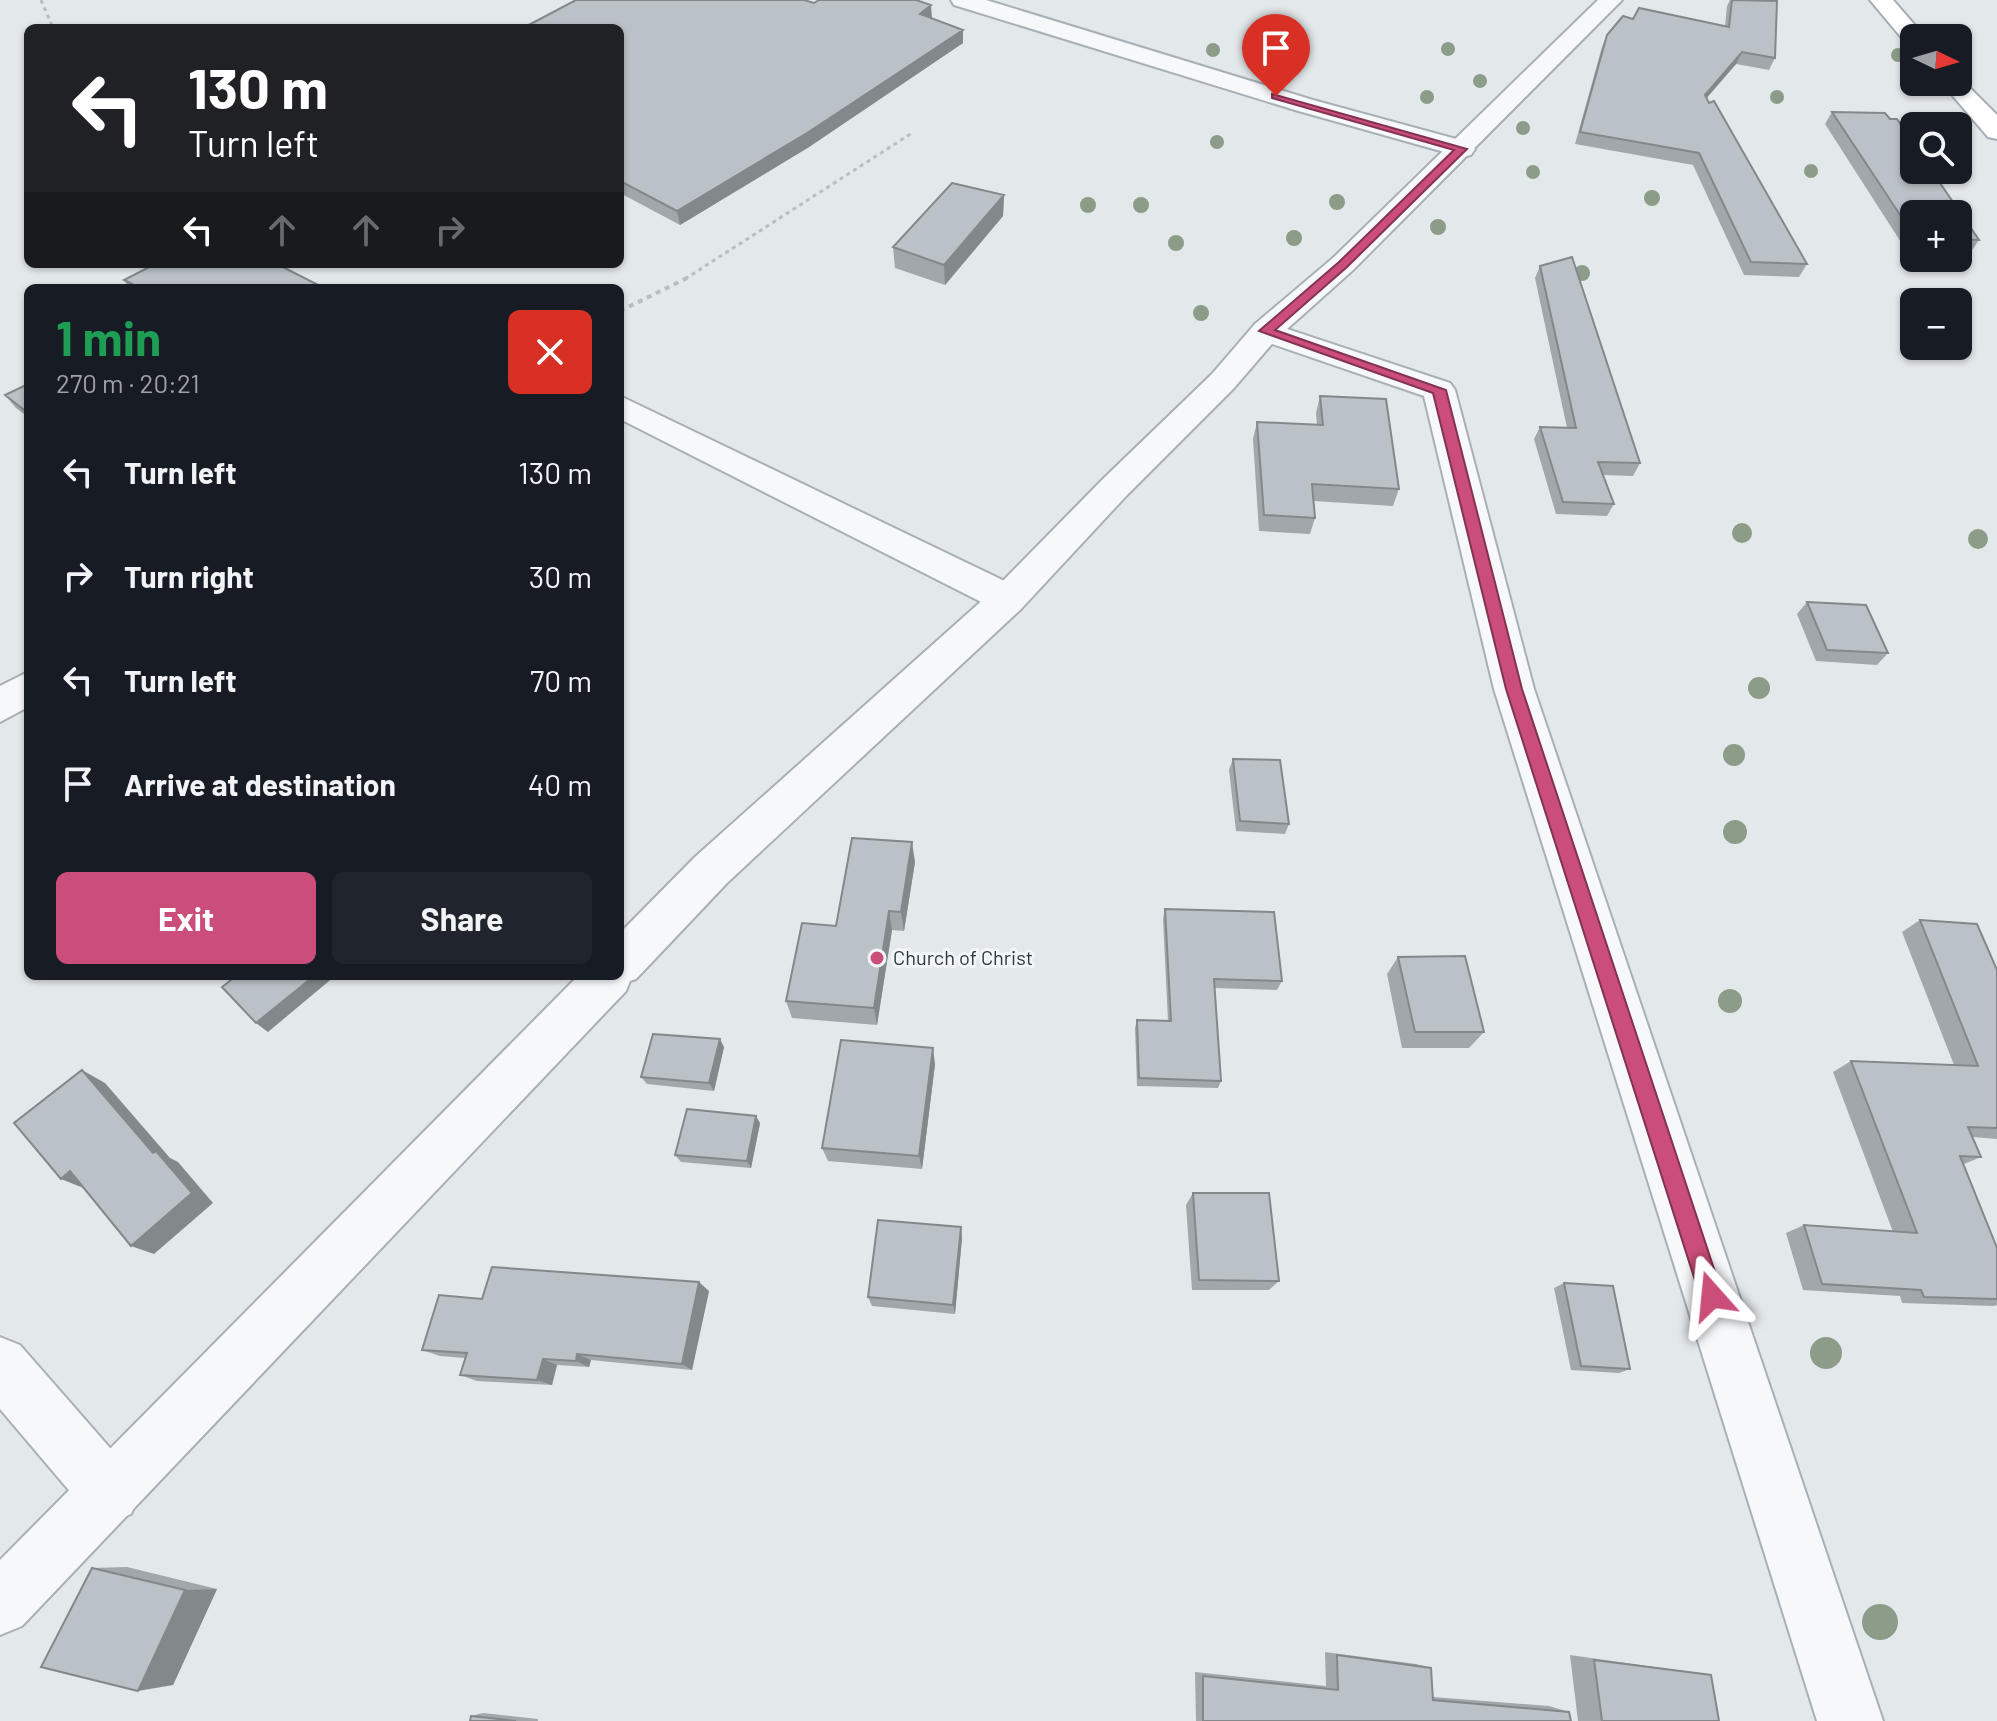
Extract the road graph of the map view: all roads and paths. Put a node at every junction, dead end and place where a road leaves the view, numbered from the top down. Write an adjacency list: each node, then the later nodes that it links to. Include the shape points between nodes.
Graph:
1 (41, 0): 5 (path)
2 (962, 0): 10 (street)
3 (1611, 0): 10 (street)
4 (1881, 0): 6 (main road)
5 (51, 24)
6 (1902, 24)
7 (1966, 96): 8 (main road)
8 (1997, 131)
9 (912, 133): 11 (path, via 693,275)
10 (1462, 149): 12 (street)
11 (624, 309)
12 (1266, 331): 14 (street); 22 (street, via 1439,390 1514,689)
13 (624, 408): 14 (street)
14 (1008, 599): 17 (street, via 711,870)
15 (24, 690): 16 (street)
16 (0, 706)
17 (624, 960)
18 (605, 980): 20 (street)
19 (0, 1365): 20 (street)
20 (110, 1493): 21 (street)
21 (0, 1604)
22 (1850, 1721)

